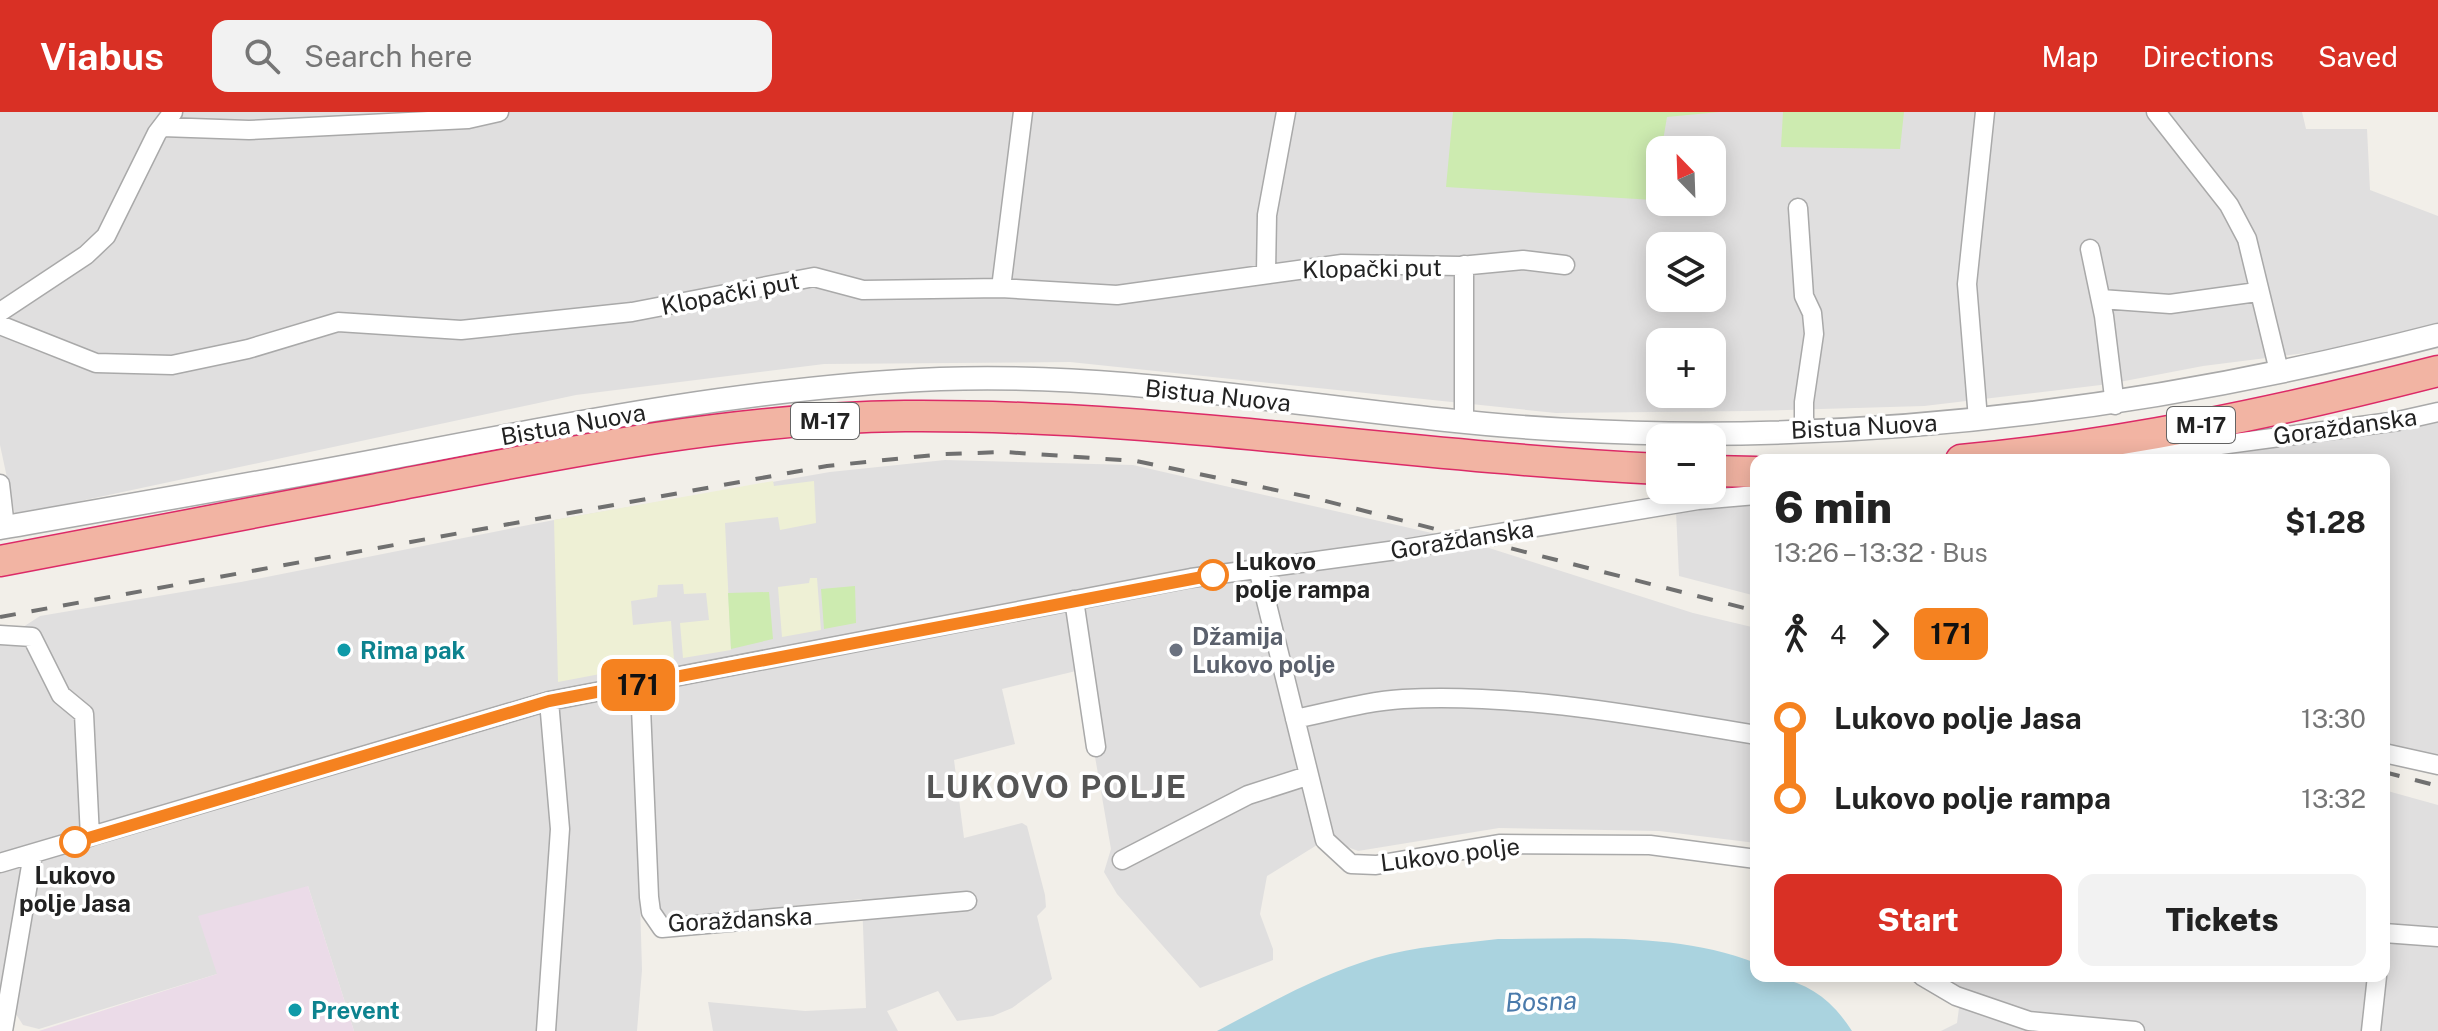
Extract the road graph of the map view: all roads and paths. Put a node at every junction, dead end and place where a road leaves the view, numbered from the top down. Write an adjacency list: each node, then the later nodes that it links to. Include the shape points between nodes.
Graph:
1 (499, 112): 6 (street, via 468,119 249,130)
2 (1023, 112): 12 (street)
3 (1286, 112): 11 (street, via 1267,215)
4 (1985, 112): 22 (street, via 1967,284)
5 (2156, 112): 13 (street, via 2233,213 2253,257)
6 (167, 120): 15 (street, via 106,236)
7 (1798, 208): 24 (street, via 1804,296 1814,334)
8 (2090, 249): 14 (street)
9 (1464, 265): 10 (street, Klopački put, via 1523,260); 11 (street, Klopački put, via 1342,264); 23 (street)
10 (1565, 265)
11 (1266, 272): 12 (street, Klopački put, via 1117,295)
12 (1001, 288): 16 (street, Klopački put, via 863,290 814,277 632,312 461,330 338,322 172,365 96,363)
13 (2257, 292): 14 (street, via 2170,304); 18 (street)
14 (2101, 299): 20 (street)
15 (0, 312)
16 (0, 325)
17 (2438, 335): 18 (street, Bistua Nuova)
18 (2279, 371): 20 (street, Bistua Nuova)
19 (2438, 371): 26 (highway, M-17, via 2324,400 2076,449)
20 (2115, 405): 22 (street, Bistua Nuova)
21 (2438, 412): 25 (street, Goraždanska)
22 (1978, 419): 24 (street, Bistua Nuova)
23 (1464, 421): 24 (street, Bistua Nuova, via 1569,430); 34 (street, Bistua Nuova, via 1076,381 927,380 693,403)
24 (1804, 430)
25 (2255, 439): 27 (street, Goraždanska); 28 (street)
26 (2024, 454)
27 (2151, 454)
28 (2248, 454)
29 (1646, 468): 35 (highway, M-17, via 1070,421 904,416 831,420 552,455)
30 (1726, 471): 31 (highway)
31 (1750, 472)
32 (0, 484): 34 (street)
33 (1750, 496): 36 (street, Goraždanska)
34 (3, 527)
35 (0, 561)
36 (1258, 568): 37 (street, Goraždanska); 41 (street, Lukovo polje)
37 (1074, 600): 39 (street, Goraždanska); 43 (street)
38 (0, 635): 47 (street, via 32,637 61,695 84,714)
39 (640, 684): 40 (street, Goraždanska); 52 (street, Goraždanska, via 649,897 662,928)
40 (549, 701): 47 (street, Goraždanska); 59 (street, via 560,829)
41 (1295, 719): 42 (street, via 1398,699 1446,698 1538,704); 46 (street, Lukovo polje)
42 (1750, 734)
43 (1096, 747)
44 (2390, 754): 45 (street)
45 (2438, 765)
46 (1307, 776): 49 (street, Lukovo polje, via 1325,840 1351,864 1376,865 1499,844 1650,845); 50 (street, via 1248,795)
47 (90, 837): 48 (street, Goraždanska)
48 (33, 854): 51 (street, Goraždanska); 58 (street)
49 (1750, 858)
50 (1122, 860)
51 (0, 863)
52 (967, 901)
53 (2390, 933): 54 (street)
54 (2438, 937)
55 (1932, 982): 57 (street)
56 (2376, 982): 61 (street)
57 (2032, 1026): 60 (street)
58 (3, 1031)
59 (546, 1031)
60 (2135, 1031)
61 (2371, 1031)

